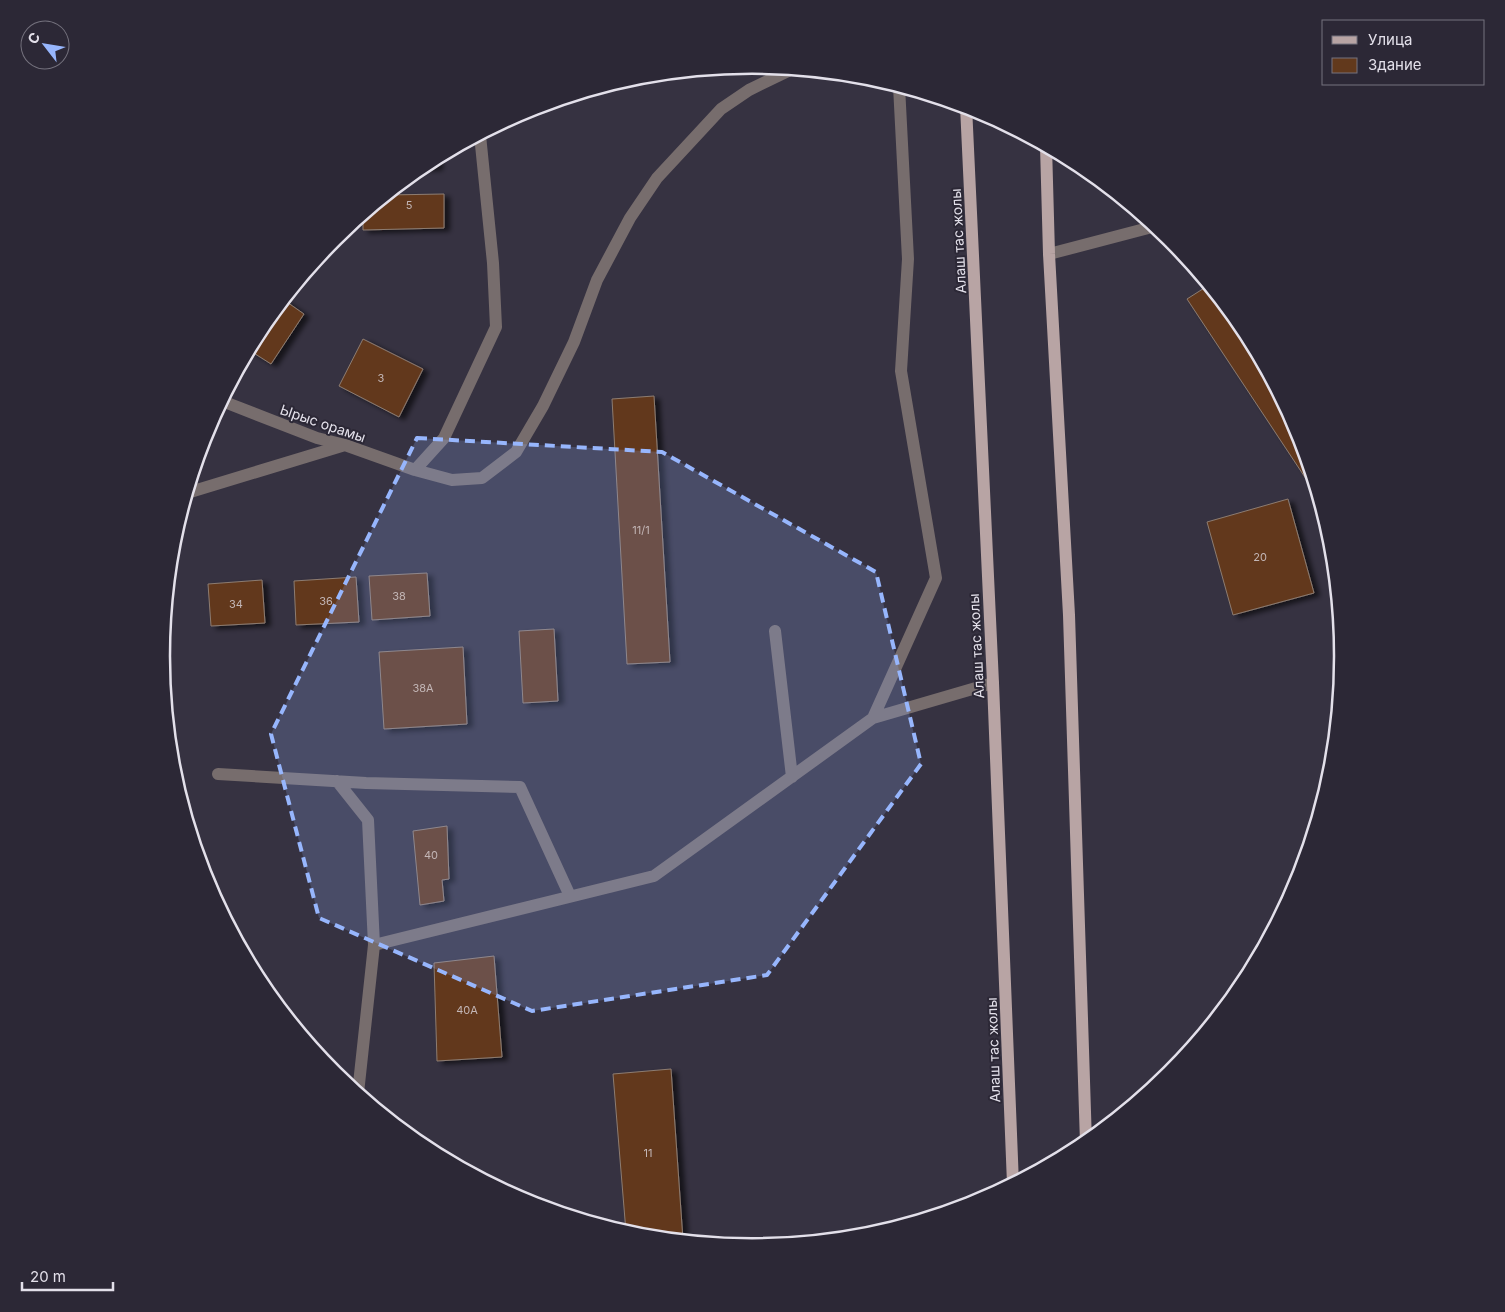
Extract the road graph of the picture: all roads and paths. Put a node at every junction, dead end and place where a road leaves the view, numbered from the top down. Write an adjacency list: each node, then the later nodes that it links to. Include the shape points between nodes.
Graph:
1 (780, 75): 10 (street, Ырыс орамы, via 721,109 657,178 630,218 597,280 574,342 516,452 482,478 452,480)
2 (899, 93): 14 (street, via 908,259 901,370 936,578)
3 (966, 115): 13 (main road, Алаш тас жолы)
4 (481, 142): 10 (street, via 496,328 444,438)
5 (1046, 153): 7 (main road)
6 (1147, 228): 7 (street)
7 (1049, 254): 21 (main road, via 1068,616)
8 (228, 403): 9 (street, Ырыс орамы)
9 (345, 446): 10 (street, Ырыс орамы); 11 (street)
10 (415, 470)
11 (194, 491)
12 (775, 631): 16 (street)
13 (993, 683): 14 (street); 22 (main road, Алаш тас жолы)
14 (874, 718): 16 (street)
15 (218, 774): 17 (street)
16 (792, 777): 18 (street, via 654,876)
17 (337, 781): 18 (street, via 520,787); 19 (street, via 368,820)
18 (570, 896): 19 (street)
19 (374, 946): 20 (street)
20 (359, 1085)
21 (1086, 1133)
22 (1013, 1177)

